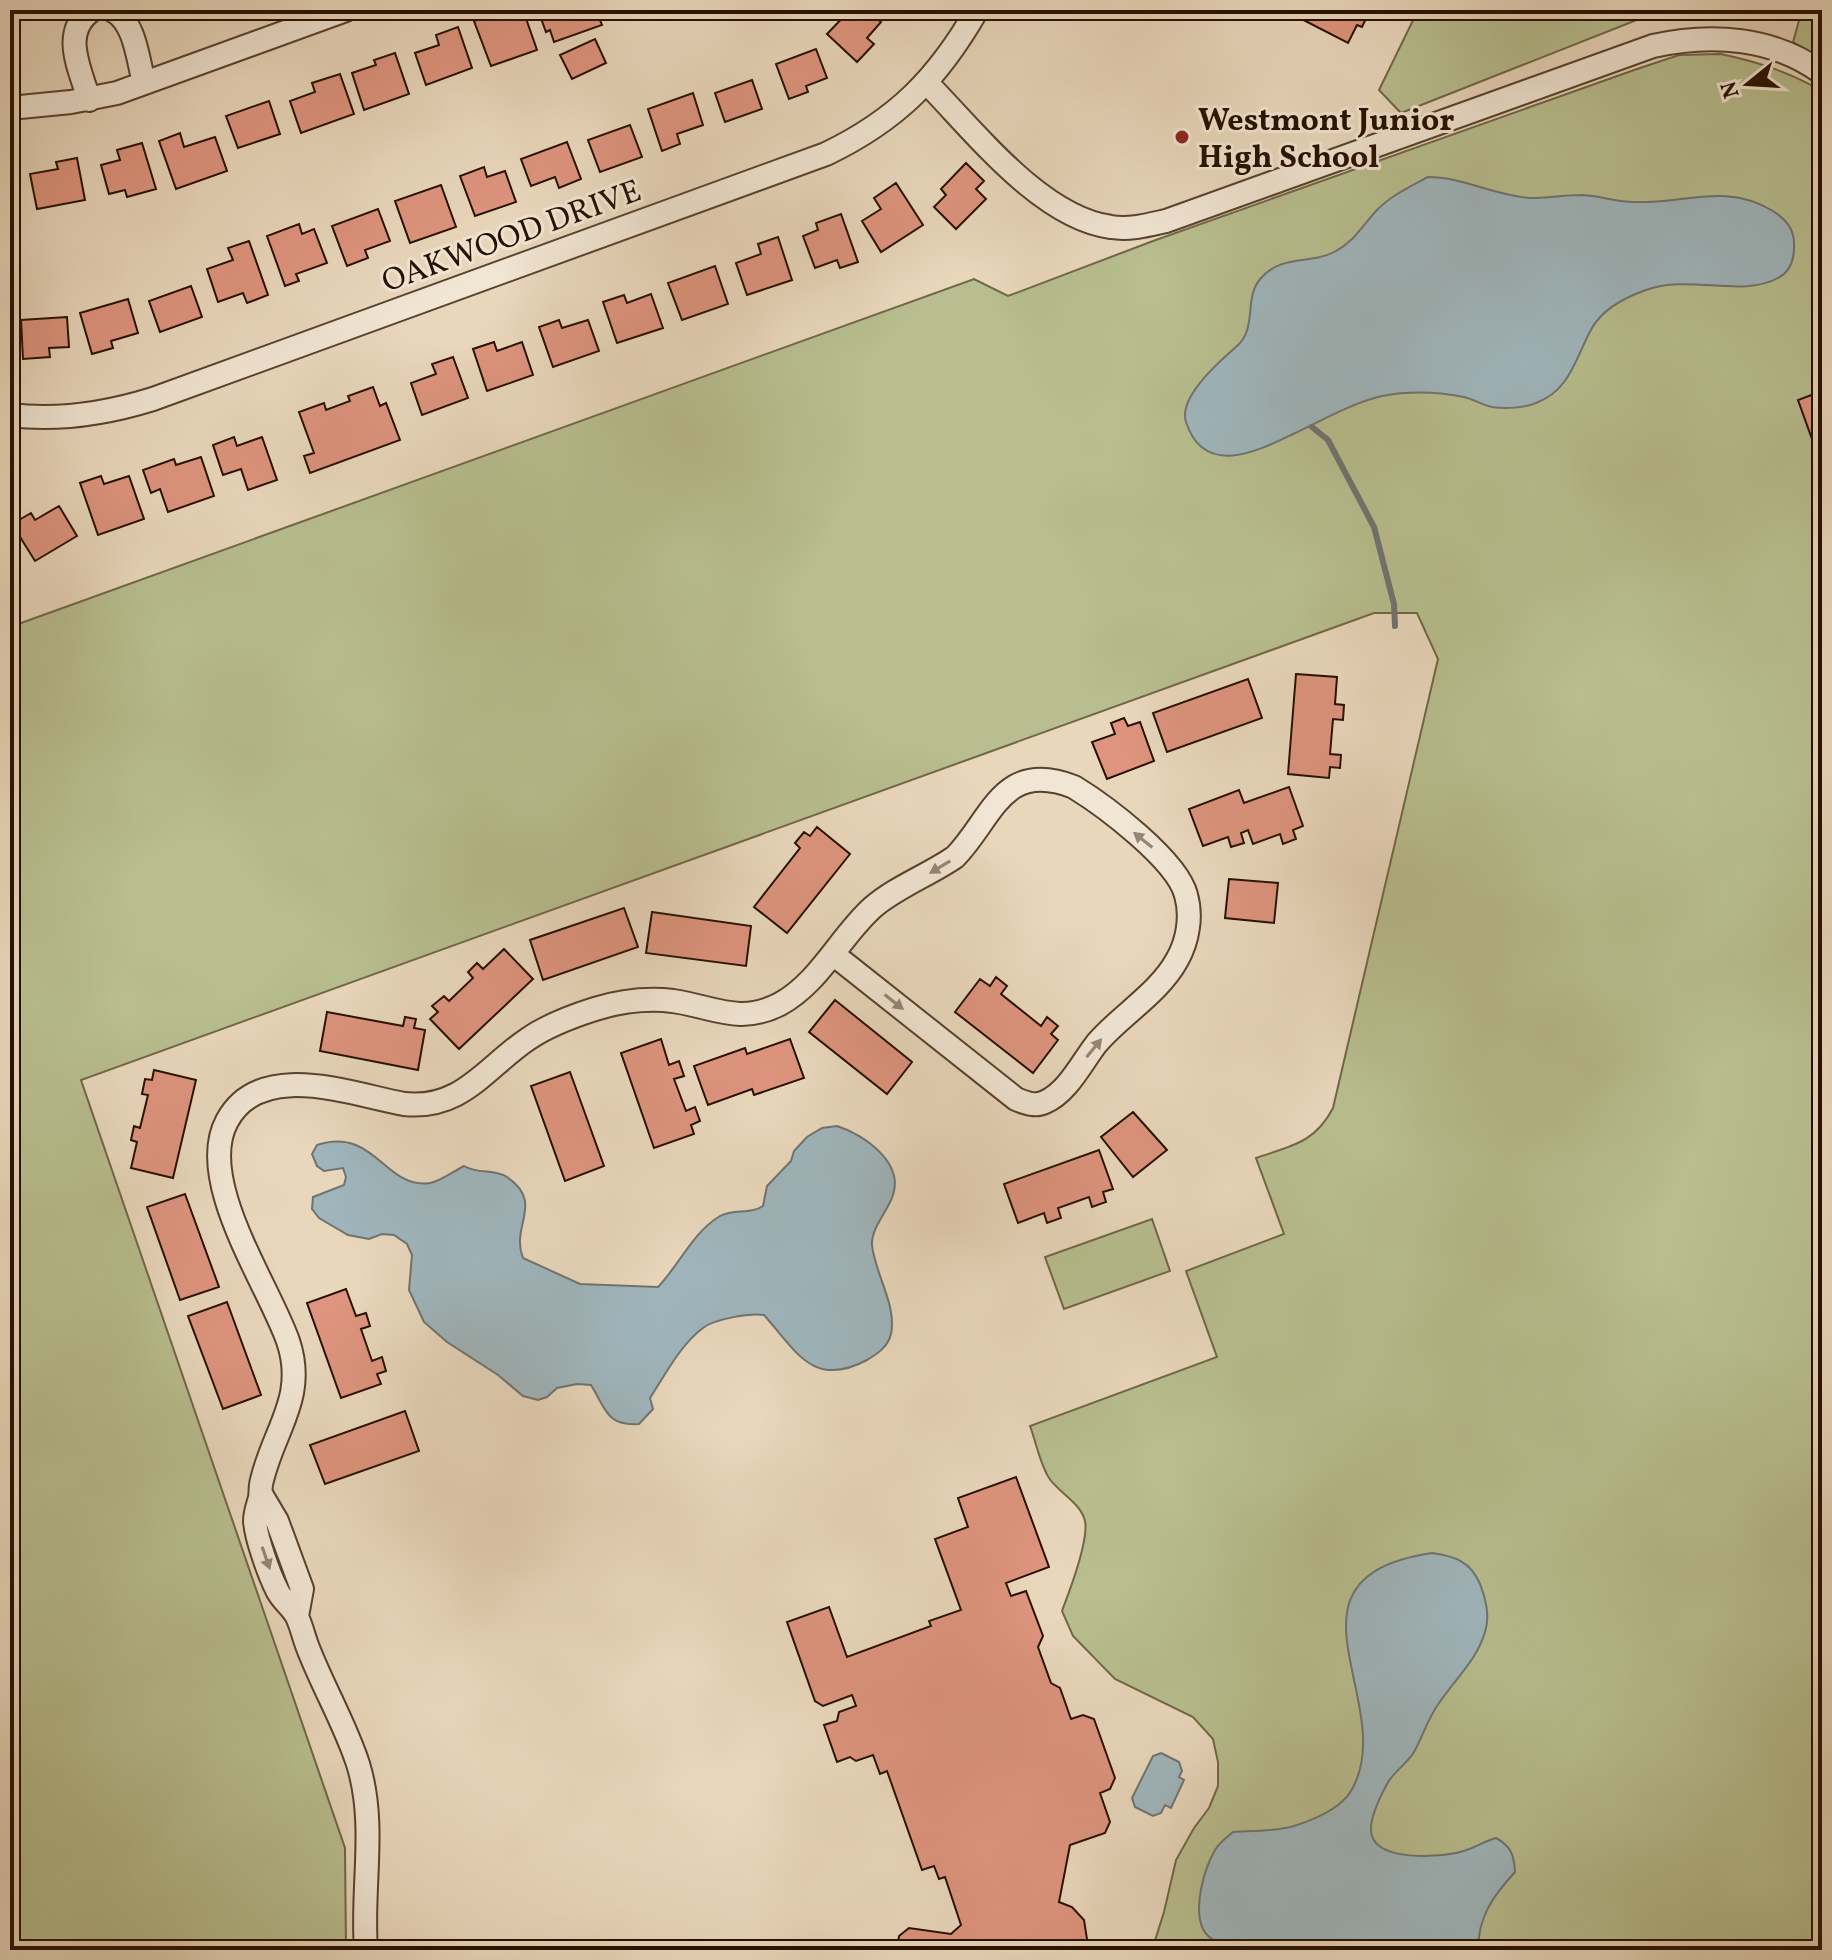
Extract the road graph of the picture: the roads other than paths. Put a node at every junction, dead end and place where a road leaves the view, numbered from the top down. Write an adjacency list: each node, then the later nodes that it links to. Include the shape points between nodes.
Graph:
1 (92, 10): 8 (street, via 81,18 74,38)
2 (112, 10): 7 (street, via 130,31)
3 (346, 10): 7 (street)
4 (977, 10): 6 (street, OAKWOOD DRIVE)
5 (1822, 73): 6 (street, via 1761,44 1679,41 1653,46 1138,227 1096,224 1051,205)
6 (926, 82): 10 (street, OAKWOOD DRIVE, via 885,121 826,154 153,399 94,412)
7 (144, 83): 8 (street)
8 (89, 100): 9 (street)
9 (10, 108)
10 (10, 415)
11 (833, 954): 11 (street, one-way to 11, via 1016,1099 1039,1105 1057,1095 1098,1043 1168,974 1184,945 1189,912 1180,879 1160,854 1074,787 1033,781 995,801 955,857 875,905); 12 (street, via 794,994 753,1015 659,1000 593,1010 531,1037 476,1083 434,1104 404,1104 290,1084 259,1090 227,1120 218,1149 222,1186 294,1361 292,1396 261,1494 302,1589 297,1616 307,1647 339,1714 362,1781 368,1827)
12 (366, 1950)

